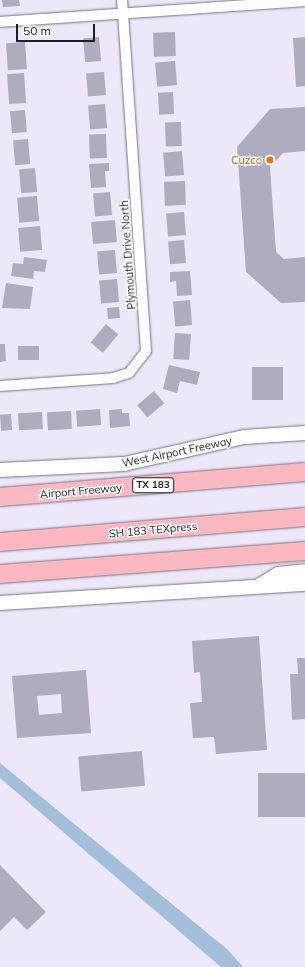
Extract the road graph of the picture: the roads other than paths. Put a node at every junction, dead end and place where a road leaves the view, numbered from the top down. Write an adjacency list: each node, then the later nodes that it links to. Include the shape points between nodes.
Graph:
1 (122, 0): 3 (street, Plymouth Drive North)
2 (305, 1): 3 (street)
3 (123, 13): 4 (street); 5 (street, Plymouth Drive North, via 146,351 129,373 113,378)
4 (0, 22)
5 (0, 386)
6 (305, 433): 7 (main road, West Airport Freeway, via 244,437)
7 (229, 442): 8 (main road, via 246,445); 9 (main road, West Airport Freeway, via 124,464)
8 (305, 443)
9 (0, 470)
10 (305, 472): 11 (highway, Airport Freeway / TX 183)
11 (0, 497)
12 (305, 505): 14 (highway, SH 183 TEXpress)
13 (305, 517): 15 (highway, SH 183 TEXpress)
14 (0, 530)
15 (0, 542)
16 (305, 551): 18 (highway)
17 (305, 571): 20 (main road, via 278,574)
18 (0, 574)
19 (305, 584): 20 (main road)
20 (258, 587): 21 (main road)
21 (0, 603)

